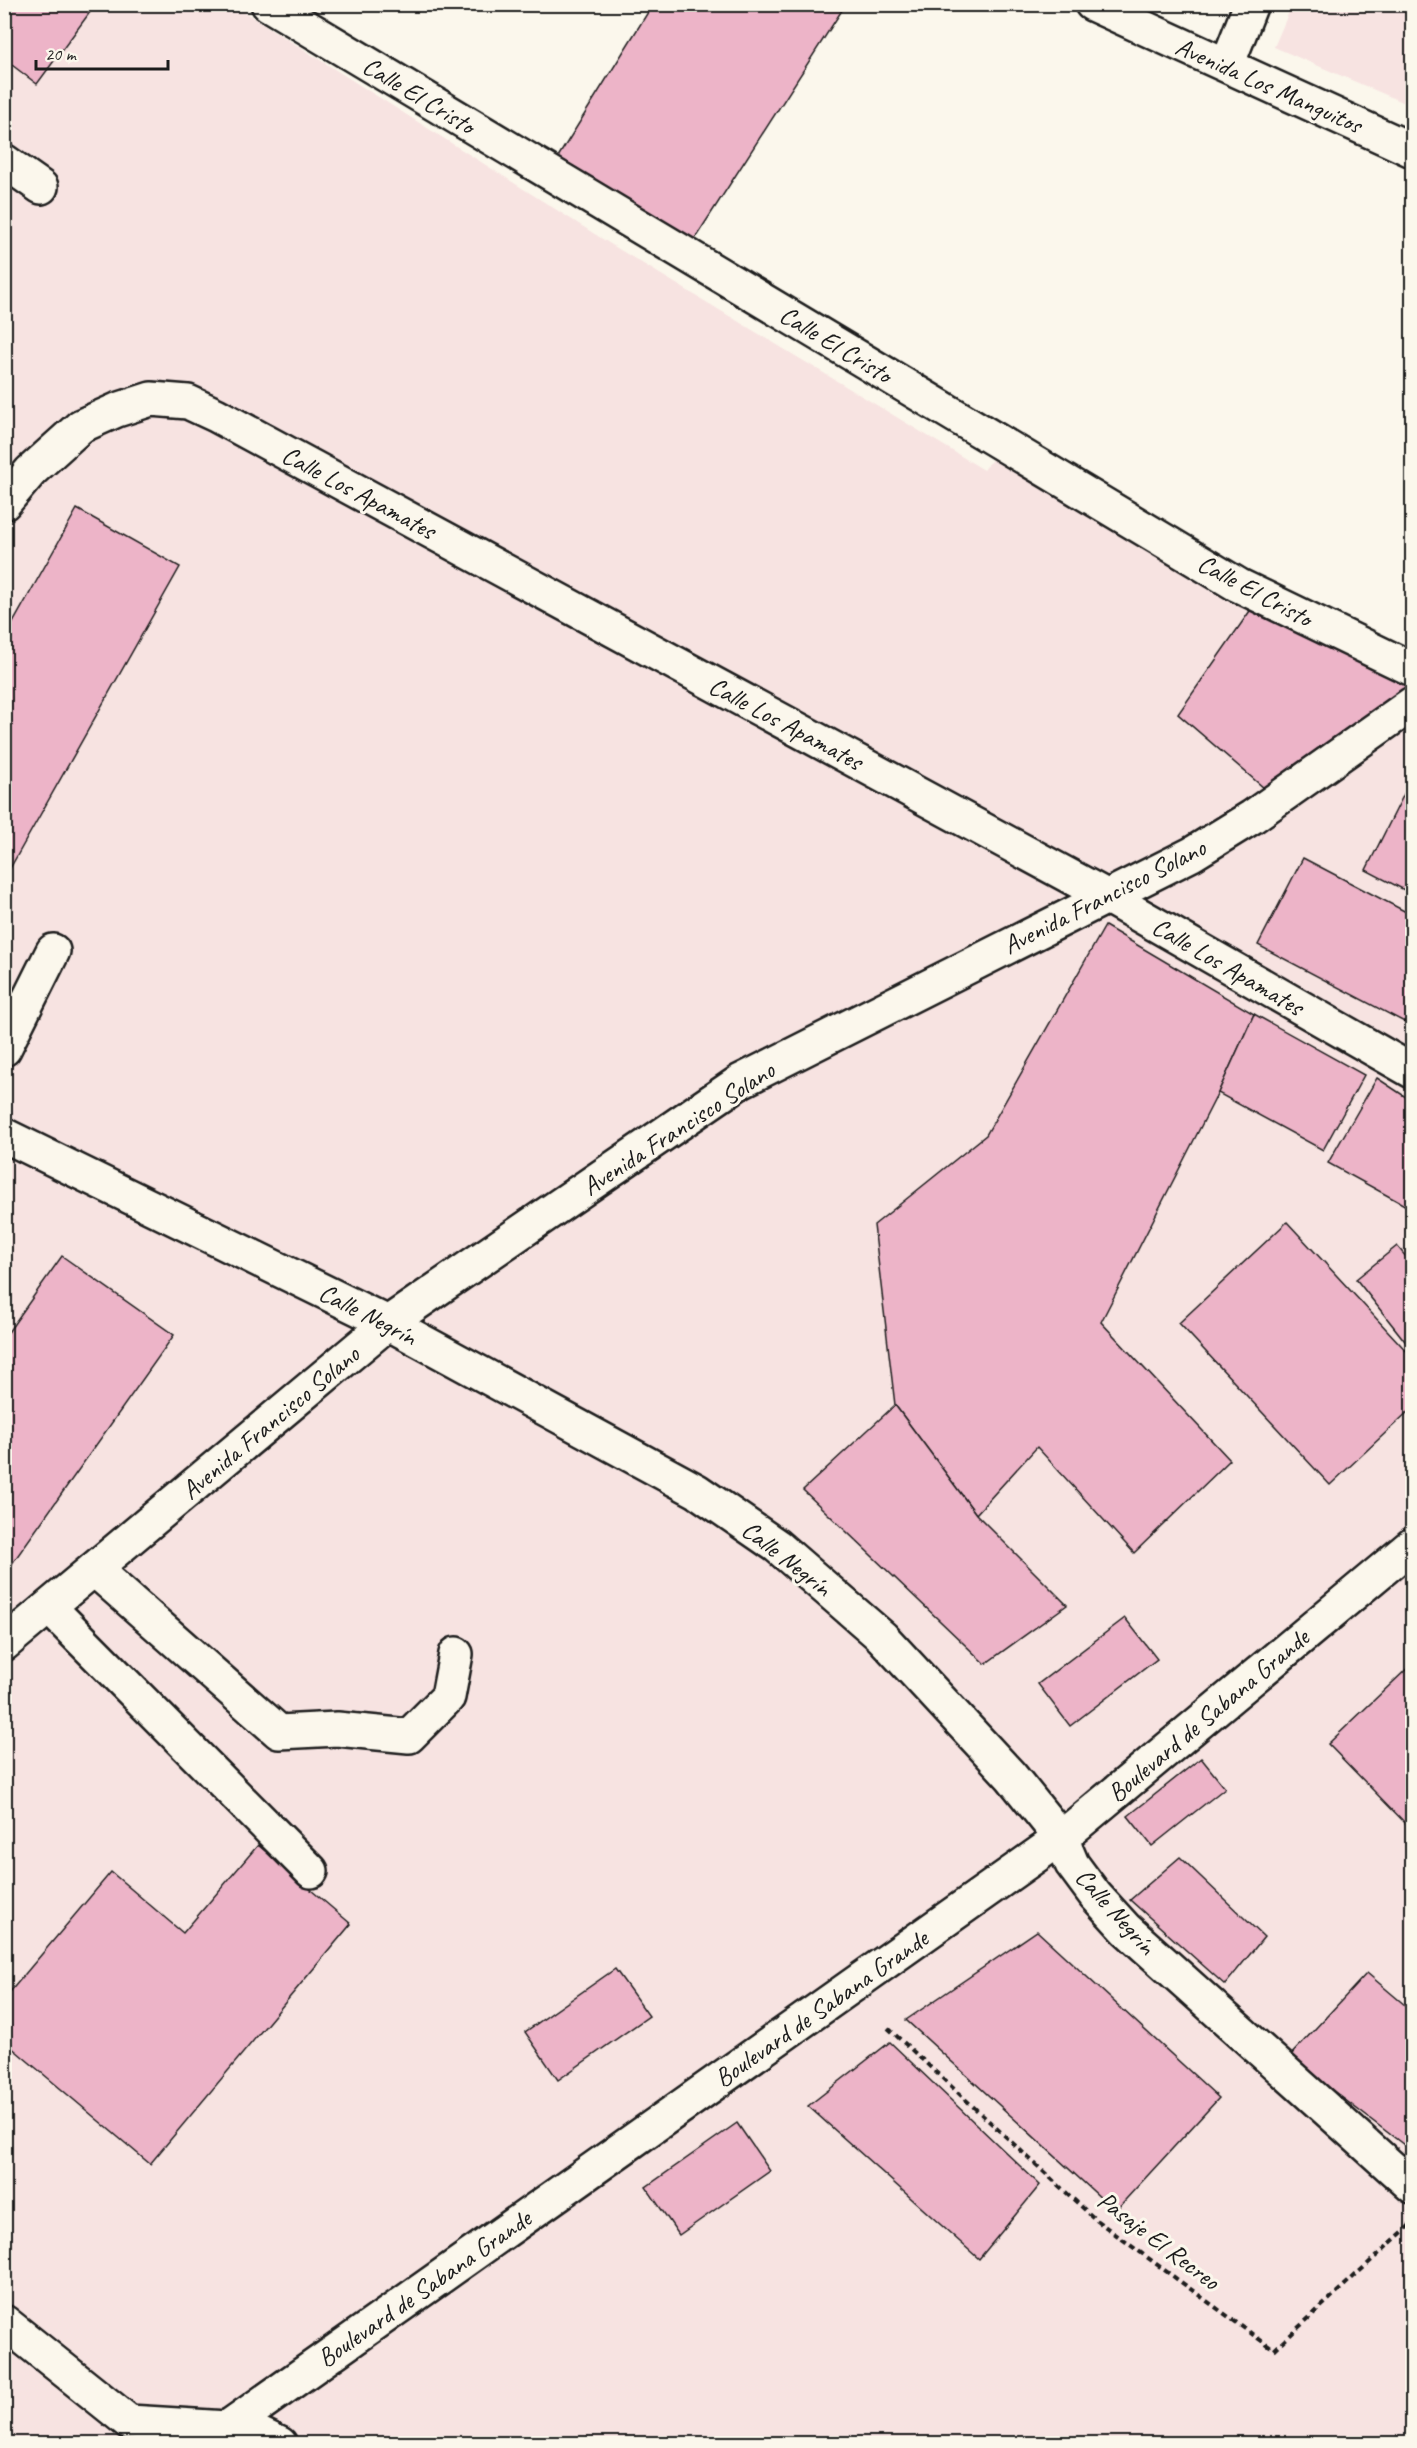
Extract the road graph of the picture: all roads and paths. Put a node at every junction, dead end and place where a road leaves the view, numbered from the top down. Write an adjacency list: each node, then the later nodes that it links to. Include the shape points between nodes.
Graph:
1 (268, 4): 9 (street, Calle El Cristo, via 1238,585)
2 (1092, 4): 4 (street, Avenida Los Manguitos)
3 (1251, 4): 4 (street)
4 (1227, 65): 5 (street, Avenida Los Manguitos)
5 (1413, 150)
6 (4, 161): 7 (street)
7 (41, 187)
8 (4, 503): 11 (street, Calle Los Apamates, via 81,426 151,399 188,402)
9 (1413, 669)
10 (1413, 704): 11 (street, Avenida Francisco Solano, via 1232,830)
11 (1106, 896): 14 (street, Calle Los Apamates); 16 (street, Avenida Francisco Solano, via 741,1081)
12 (53, 951): 13 (street)
13 (4, 1049)
14 (1413, 1071)
15 (4, 1135): 16 (street, Calle Negrín)
16 (388, 1323): 18 (street, Avenida Francisco Solano); 22 (street, Calle Negrín, via 697,1491 777,1546 882,1637 1011,1776)
17 (1413, 1545): 22 (street, Boulevard de Sabana Grande)
18 (94, 1569): 19 (street, Avenida Francisco Solano); 21 (street, via 279,1732 337,1729 409,1736 448,1696)
19 (49, 1607): 20 (street, Avenida Francisco Solano); 23 (street)
20 (4, 1644)
21 (456, 1654)
22 (1061, 1838): 25 (street, Calle Negrín, via 1072,1864 1126,1929); 28 (street, Boulevard de Sabana Grande)
23 (311, 1871)
24 (888, 2028): 26 (path, Pasaje El Recreo, via 1096,2220 1274,2350)
25 (1413, 2186)
26 (1413, 2223)
27 (4, 2322): 28 (street, via 129,2422)
28 (218, 2436): 29 (street, via 255,2432)
29 (280, 2444)

